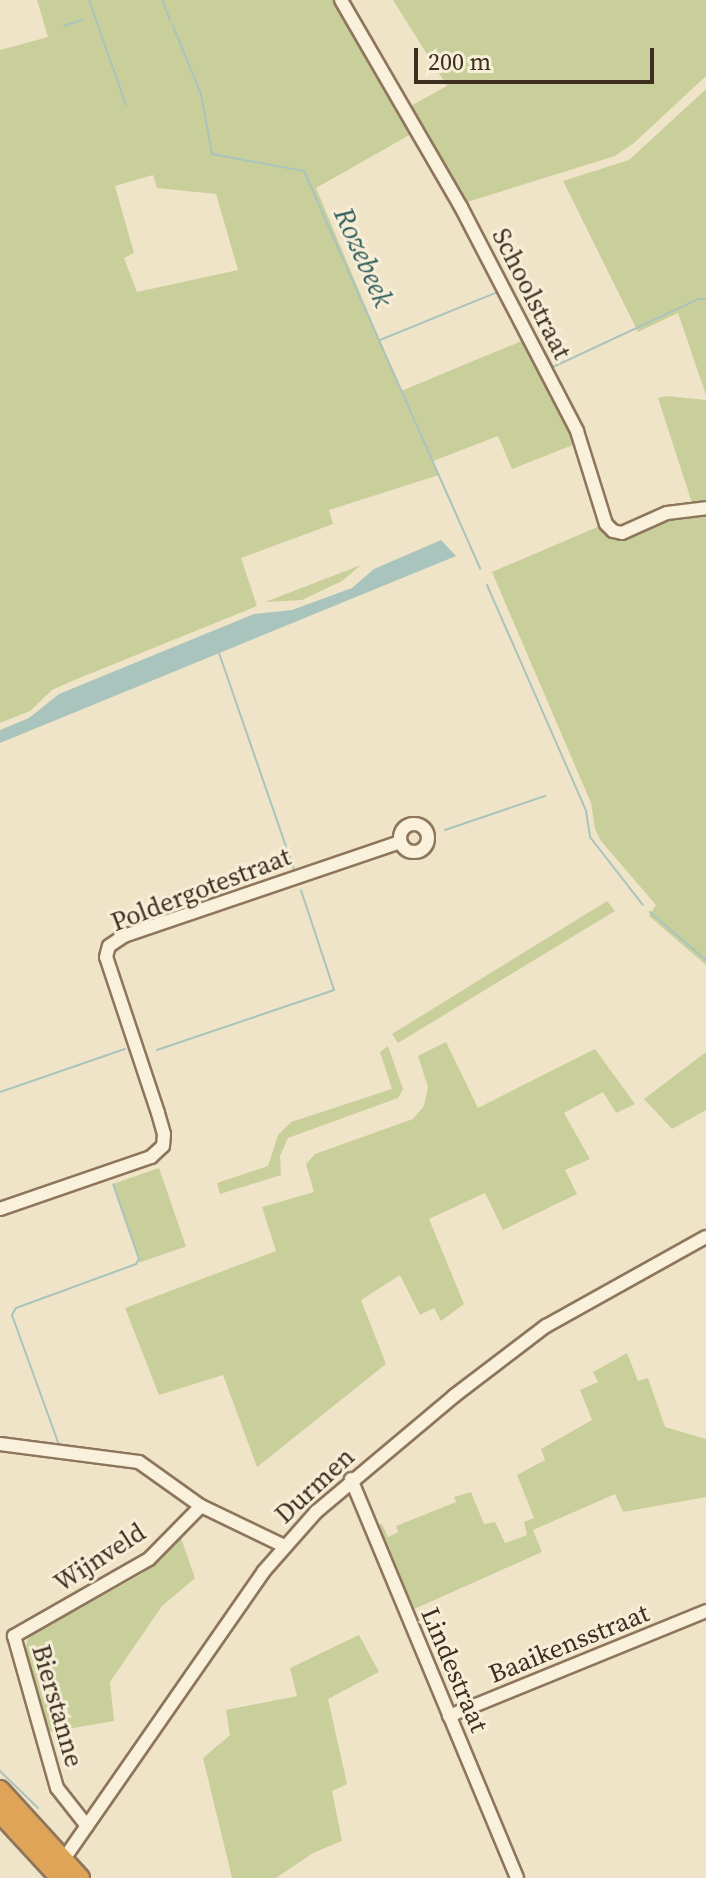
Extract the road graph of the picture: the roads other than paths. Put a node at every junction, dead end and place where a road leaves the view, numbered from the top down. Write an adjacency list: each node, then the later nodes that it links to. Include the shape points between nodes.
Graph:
1 (341, 0): 2 (street, Schoolstraat, via 461,207 577,431 606,524 622,533 667,513)
2 (706, 508)
3 (400, 842): 4 (street, Poldergotestraat, via 124,936 109,946 106,957 158,1113 163,1146 151,1157)
4 (0, 1209)
5 (706, 1237): 7 (street, Durmen, via 544,1328)
6 (0, 1444): 8 (street, via 139,1462)
7 (351, 1479): 9 (street, Durmen); 12 (street, Lindestraat)
8 (201, 1506): 9 (street); 11 (street, Wijnveld, via 149,1559)
9 (284, 1546): 15 (street, Durmen)
10 (706, 1611): 12 (street, Baaikensstraat)
11 (14, 1636): 15 (street, Bierstanne, via 57,1788)
12 (449, 1716): 18 (street, Lindestraat)
13 (0, 1790): 16 (highway)
14 (0, 1813): 16 (highway)
15 (87, 1826): 16 (street, Durmen)
16 (58, 1872): 17 (highway)
17 (80, 1878)
18 (517, 1878)

